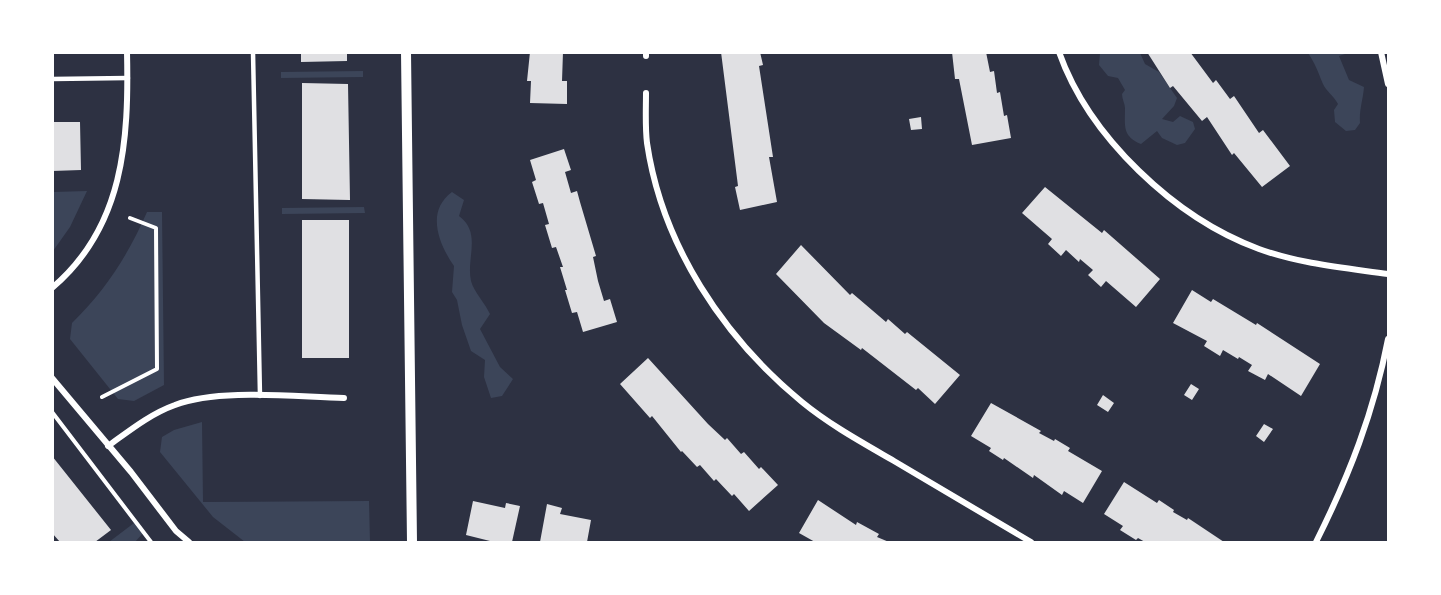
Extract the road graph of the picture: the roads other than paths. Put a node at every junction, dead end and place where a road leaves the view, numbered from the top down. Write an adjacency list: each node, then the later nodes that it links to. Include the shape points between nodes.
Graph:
1 (127, 52): 6 (street)
2 (253, 52): 14 (lane)
3 (405, 52): 18 (street)
4 (1059, 52): 10 (street, via 1065,70 1093,116 1128,162 1213,227 1258,249 1302,261)
5 (1381, 52): 8 (street)
6 (128, 78): 7 (lane); 11 (street, via 126,136 113,197 91,245 73,271)
7 (52, 79)
8 (1389, 84)
9 (646, 93): 19 (street, via 647,141 656,184 674,235 697,281 728,328 803,404)
10 (1389, 274)
11 (52, 288)
12 (1389, 339): 20 (street, via 1361,444)
13 (52, 378): 16 (street)
14 (260, 396): 15 (street); 16 (street, via 199,398 175,405 154,414)
15 (344, 398)
16 (108, 446): 17 (street)
17 (189, 543)
18 (412, 543)
19 (1031, 543)
20 (1316, 543)

